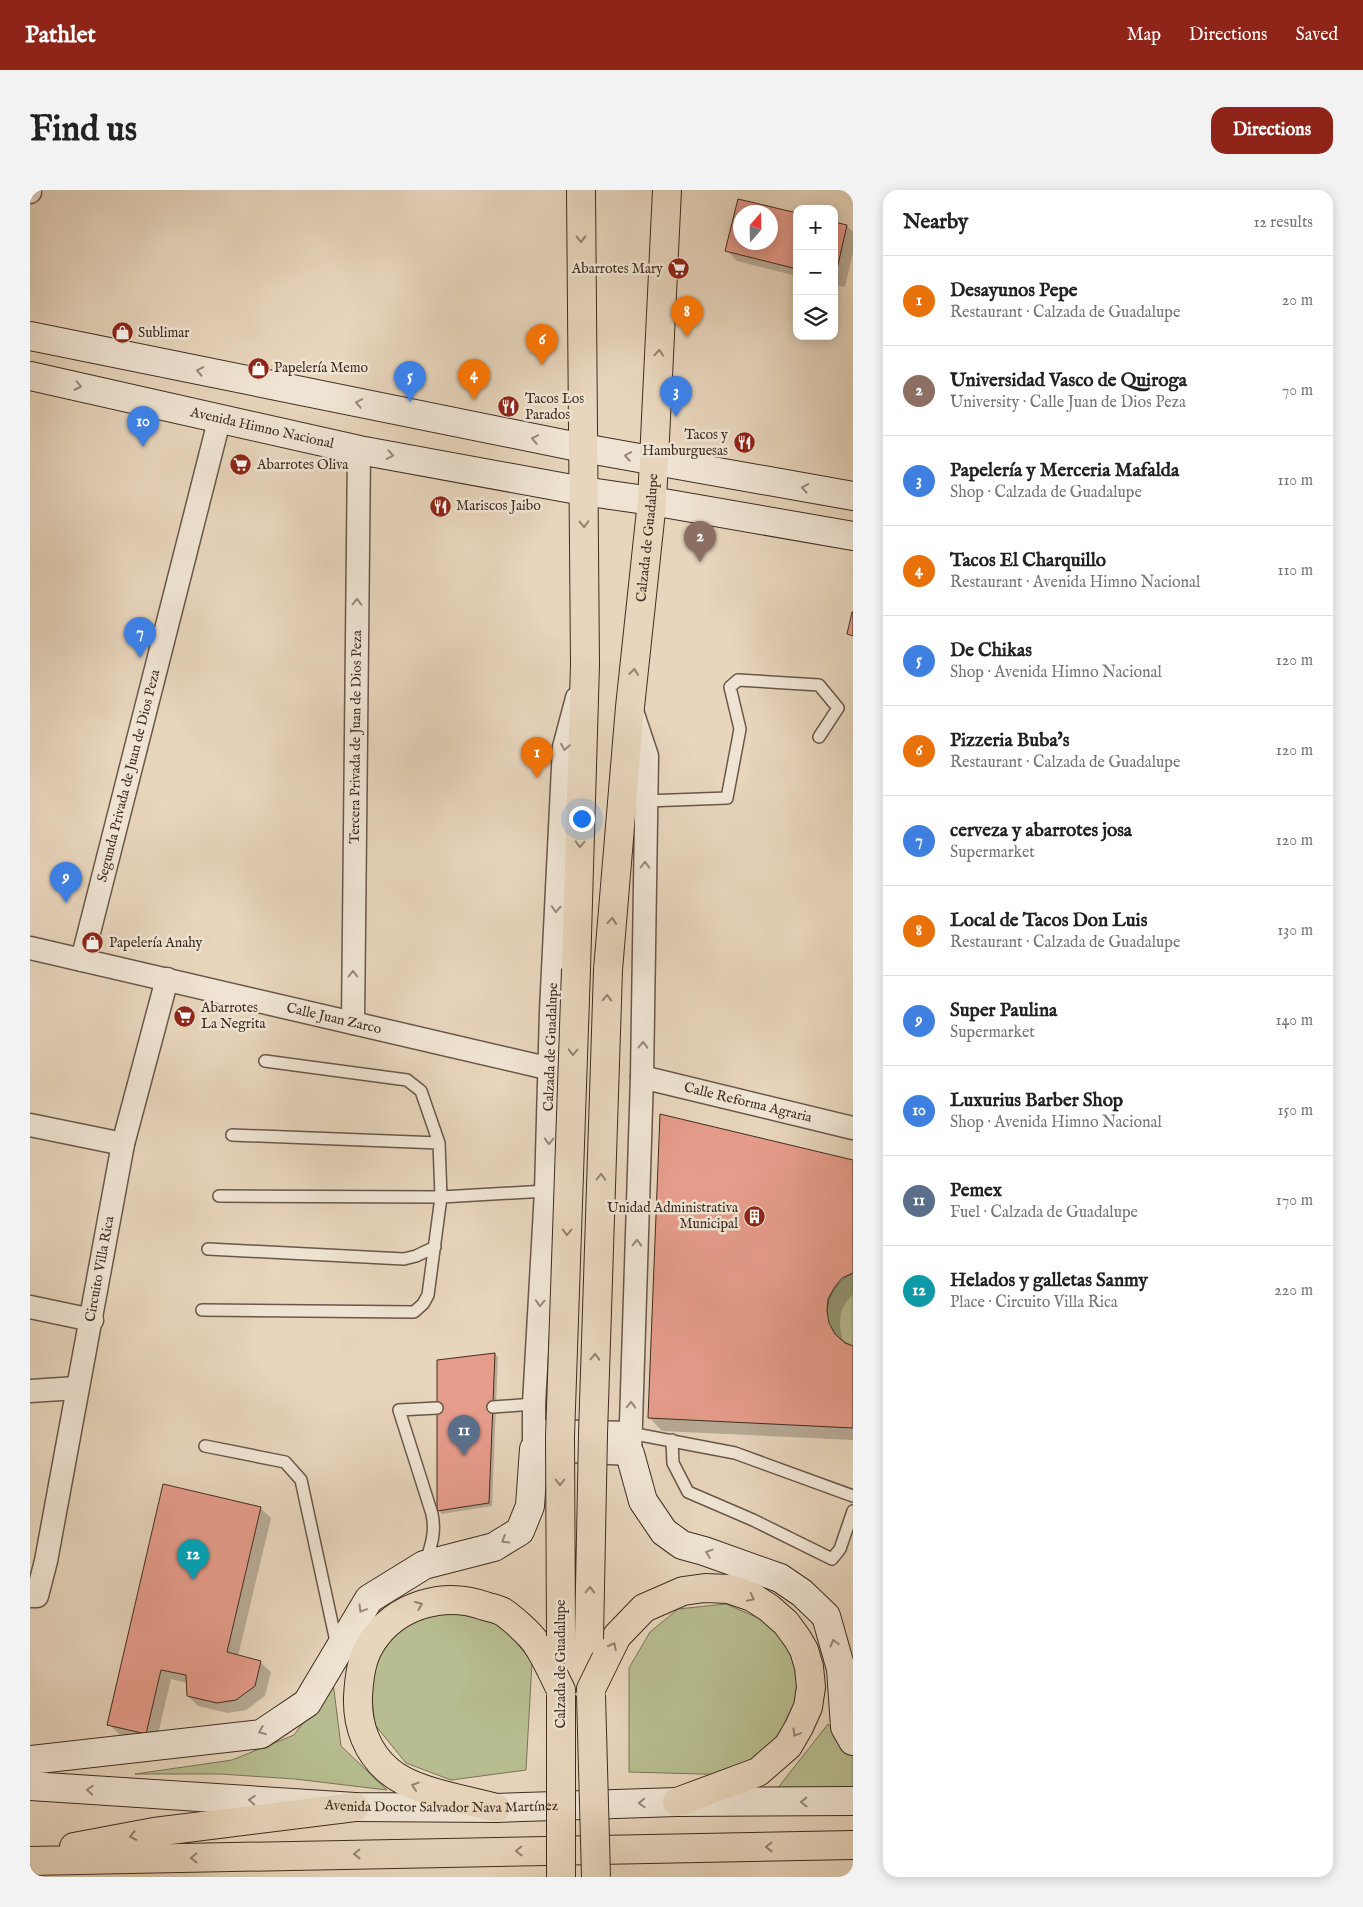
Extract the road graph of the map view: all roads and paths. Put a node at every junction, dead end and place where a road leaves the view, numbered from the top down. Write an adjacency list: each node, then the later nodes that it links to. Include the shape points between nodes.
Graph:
1 (580, 190): 6 (main road, Calzada de Guadalupe, one-way to 6)
2 (667, 190): 8 (main road, Calzada de Guadalupe, one-way to 2)
3 (30, 336): 6 (main road, one-way to 3)
4 (30, 376): 5 (main road, Avenida Himno Nacional, one-way to 5)
5 (220, 417): 7 (main road, Avenida Himno Nacional); 18 (street, Segunda Privada de Juan de Dios Peza)
6 (583, 448): 8 (main road, one-way to 6); 9 (main road, Calzada de Guadalupe)
7 (359, 450): 9 (main road, Avenida Himno Nacional, one-way to 9); 20 (street, Tercera Privada de Juan de Dios Peza, one-way to 7)
8 (655, 461): 10 (main road, one-way to 8); 11 (main road, Calzada de Guadalupe)
9 (583, 491): 11 (main road, Avenida Himno Nacional); 13 (main road, Calzada de Guadalupe, one-way to 13)
10 (853, 496)
11 (652, 501): 12 (main road, Avenida Himno Nacional); 14 (main road, Calzada de Guadalupe, one-way to 11)
12 (853, 536)
13 (585, 665): 22 (street, Calzada de Guadalupe, one-way to 22, via 564,748); 52 (main road, Calzada de Guadalupe, one-way to 52, bridge, via 560,1437)
14 (630, 706): 16 (street, Calzada de Guadalupe, via 647,756); 53 (main road, Calzada de Guadalupe, one-way to 14, bridge, via 593,1424 608,970)
15 (819, 737): 16 (lane, via 838,708 819,685 738,680 730,687 740,729 727,798)
16 (646, 801): 23 (street, Calzada de Guadalupe, one-way to 16)
17 (30, 948): 18 (street, Calle Juan Zarco)
18 (82, 960): 19 (street, Calle Juan Zarco)
19 (167, 980): 20 (street, Calle Juan Zarco); 28 (street, Circuito Villa Rica)
20 (353, 1023): 22 (street, Calle Juan Zarco)
21 (265, 1061): 27 (lane, via 407,1080 421,1091)
22 (551, 1069): 29 (street, Calzada de Guadalupe, one-way to 29)
23 (642, 1077): 25 (street, Calle Reforma Agraria); 44 (street, Calzada de Guadalupe, one-way to 23)
24 (30, 1125): 28 (street)
25 (853, 1128)
26 (232, 1135): 27 (lane)
27 (439, 1143): 31 (lane)
28 (124, 1144): 36 (street, Circuito Villa Rica)
29 (546, 1191): 31 (lane); 39 (street, Calzada de Guadalupe, one-way to 39)
30 (219, 1196): 31 (lane)
31 (441, 1197): 32 (lane)
32 (435, 1247): 33 (lane, via 404,1259); 35 (lane, via 428,1295 414,1312)
33 (208, 1249)
34 (30, 1306): 36 (street)
35 (202, 1310)
36 (92, 1320): 37 (street, Circuito Villa Rica)
37 (77, 1388): 38 (street); 48 (street, Circuito Villa Rica)
38 (30, 1391)
39 (534, 1404): 40 (lane); 42 (street, Calzada de Guadalupe)
40 (493, 1407)
41 (437, 1408): 49 (lane, via 399,1410 435,1528)
42 (535, 1440): 44 (street); 49 (main road, one-way to 49, via 530,1506 520,1531 494,1548)
43 (672, 1440): 44 (lane); 46 (lane, via 735,1454); 47 (lane, via 673,1463 688,1492 832,1559 840,1549)
44 (630, 1444): 54 (main road, one-way to 44, via 845,1727 841,1669 826,1616 802,1592 780,1578 682,1545 664,1532 643,1501)
45 (205, 1446): 51 (lane, via 285,1462 301,1480)
46 (853, 1496)
47 (853, 1512)
48 (38, 1561): 50 (street, Circuito Villa Rica)
49 (424, 1565): 51 (main road, one-way to 51, via 369,1599)
50 (34, 1596)
51 (338, 1651): 55 (main road, one-way to 55, via 307,1703 261,1734)
52 (561, 1692): 60 (main road, one-way to 52, via 409,1785 378,1761 362,1734 358,1719 360,1675 371,1644 394,1619 428,1602 449,1599 475,1602 503,1612 536,1642); 64 (main road, Calzada de Guadalupe, bridge)
53 (591, 1692): 58 (main road, one-way to 58, via 617,1636 644,1608 683,1590 729,1589 752,1597 769,1608 797,1638 810,1667 811,1687 808,1707 788,1746 758,1772); 65 (main road, Calzada de Guadalupe, bridge)
54 (853, 1741)
55 (30, 1760)
56 (30, 1786): 59 (main road, Avenida Doctor Salvador Nava Martínez, one-way to 56)
57 (853, 1801): 58 (main road, Avenida Doctor Salvador Nava Martínez, one-way to 58)
58 (677, 1802): 60 (main road, Avenida Doctor Salvador Nava Martínez, one-way to 60)
59 (355, 1807): 60 (main road, Avenida Doctor Salvador Nava Martínez); 62 (main road, one-way to 62, via 154,1832)
60 (496, 1808)
61 (853, 1845): 63 (main road, one-way to 63)
62 (30, 1855)
63 (30, 1861)
64 (561, 1877)
65 (596, 1877)

